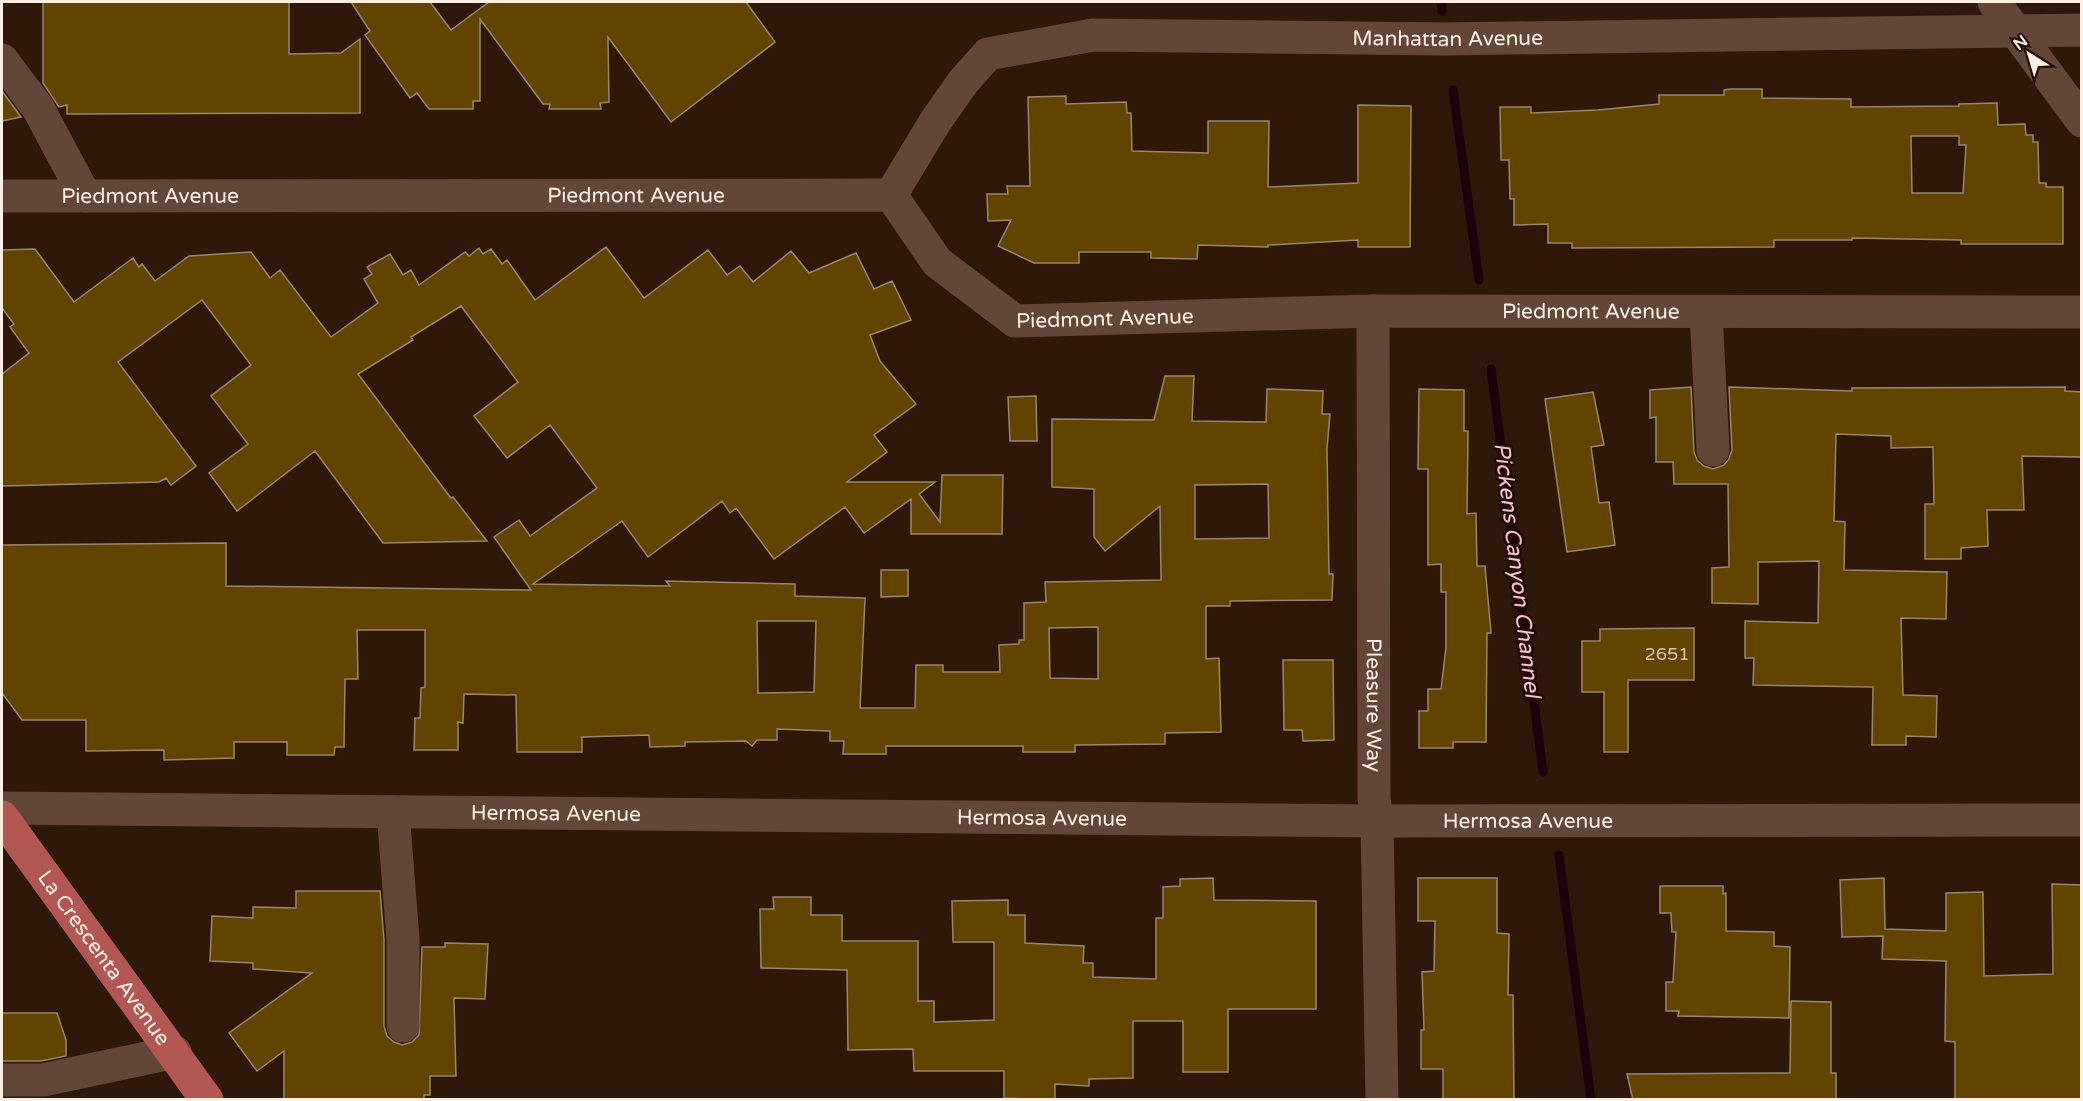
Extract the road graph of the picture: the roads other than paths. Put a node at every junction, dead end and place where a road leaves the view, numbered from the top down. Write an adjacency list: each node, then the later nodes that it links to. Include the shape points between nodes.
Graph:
1 (1994, 2): 2 (street)
2 (2015, 30): 3 (street, Manhattan Avenue); 5 (street); 6 (street, Manhattan Avenue, via 1446,39 1093,35 988,54 935,122)
3 (2082, 30)
4 (2, 60): 8 (street, via 38,108)
5 (2082, 121)
6 (891, 195): 8 (street, Piedmont Avenue); 9 (street, Piedmont Avenue, via 937,262 1015,321)
7 (2, 196): 8 (street, Piedmont Avenue)
8 (85, 196)
9 (1374, 311): 10 (street, Piedmont Avenue); 17 (street, Pleasure Way)
10 (1707, 312): 11 (street, Piedmont Avenue); 12 (street)
11 (2082, 312)
12 (1713, 450)
13 (2, 808): 14 (street, Hermosa Avenue)
14 (393, 812): 17 (street, Hermosa Avenue); 18 (street, via 402,939)
15 (2, 817): 19 (main road, La Crescenta Avenue)
16 (2082, 820): 17 (street, Hermosa Avenue)
17 (1377, 821): 22 (street, Pleasure Way)
18 (403, 1026)
19 (175, 1052): 20 (street, via 43,1080); 21 (main road, La Crescenta Avenue)
20 (2, 1080)
21 (207, 1100)
22 (1382, 1100)

